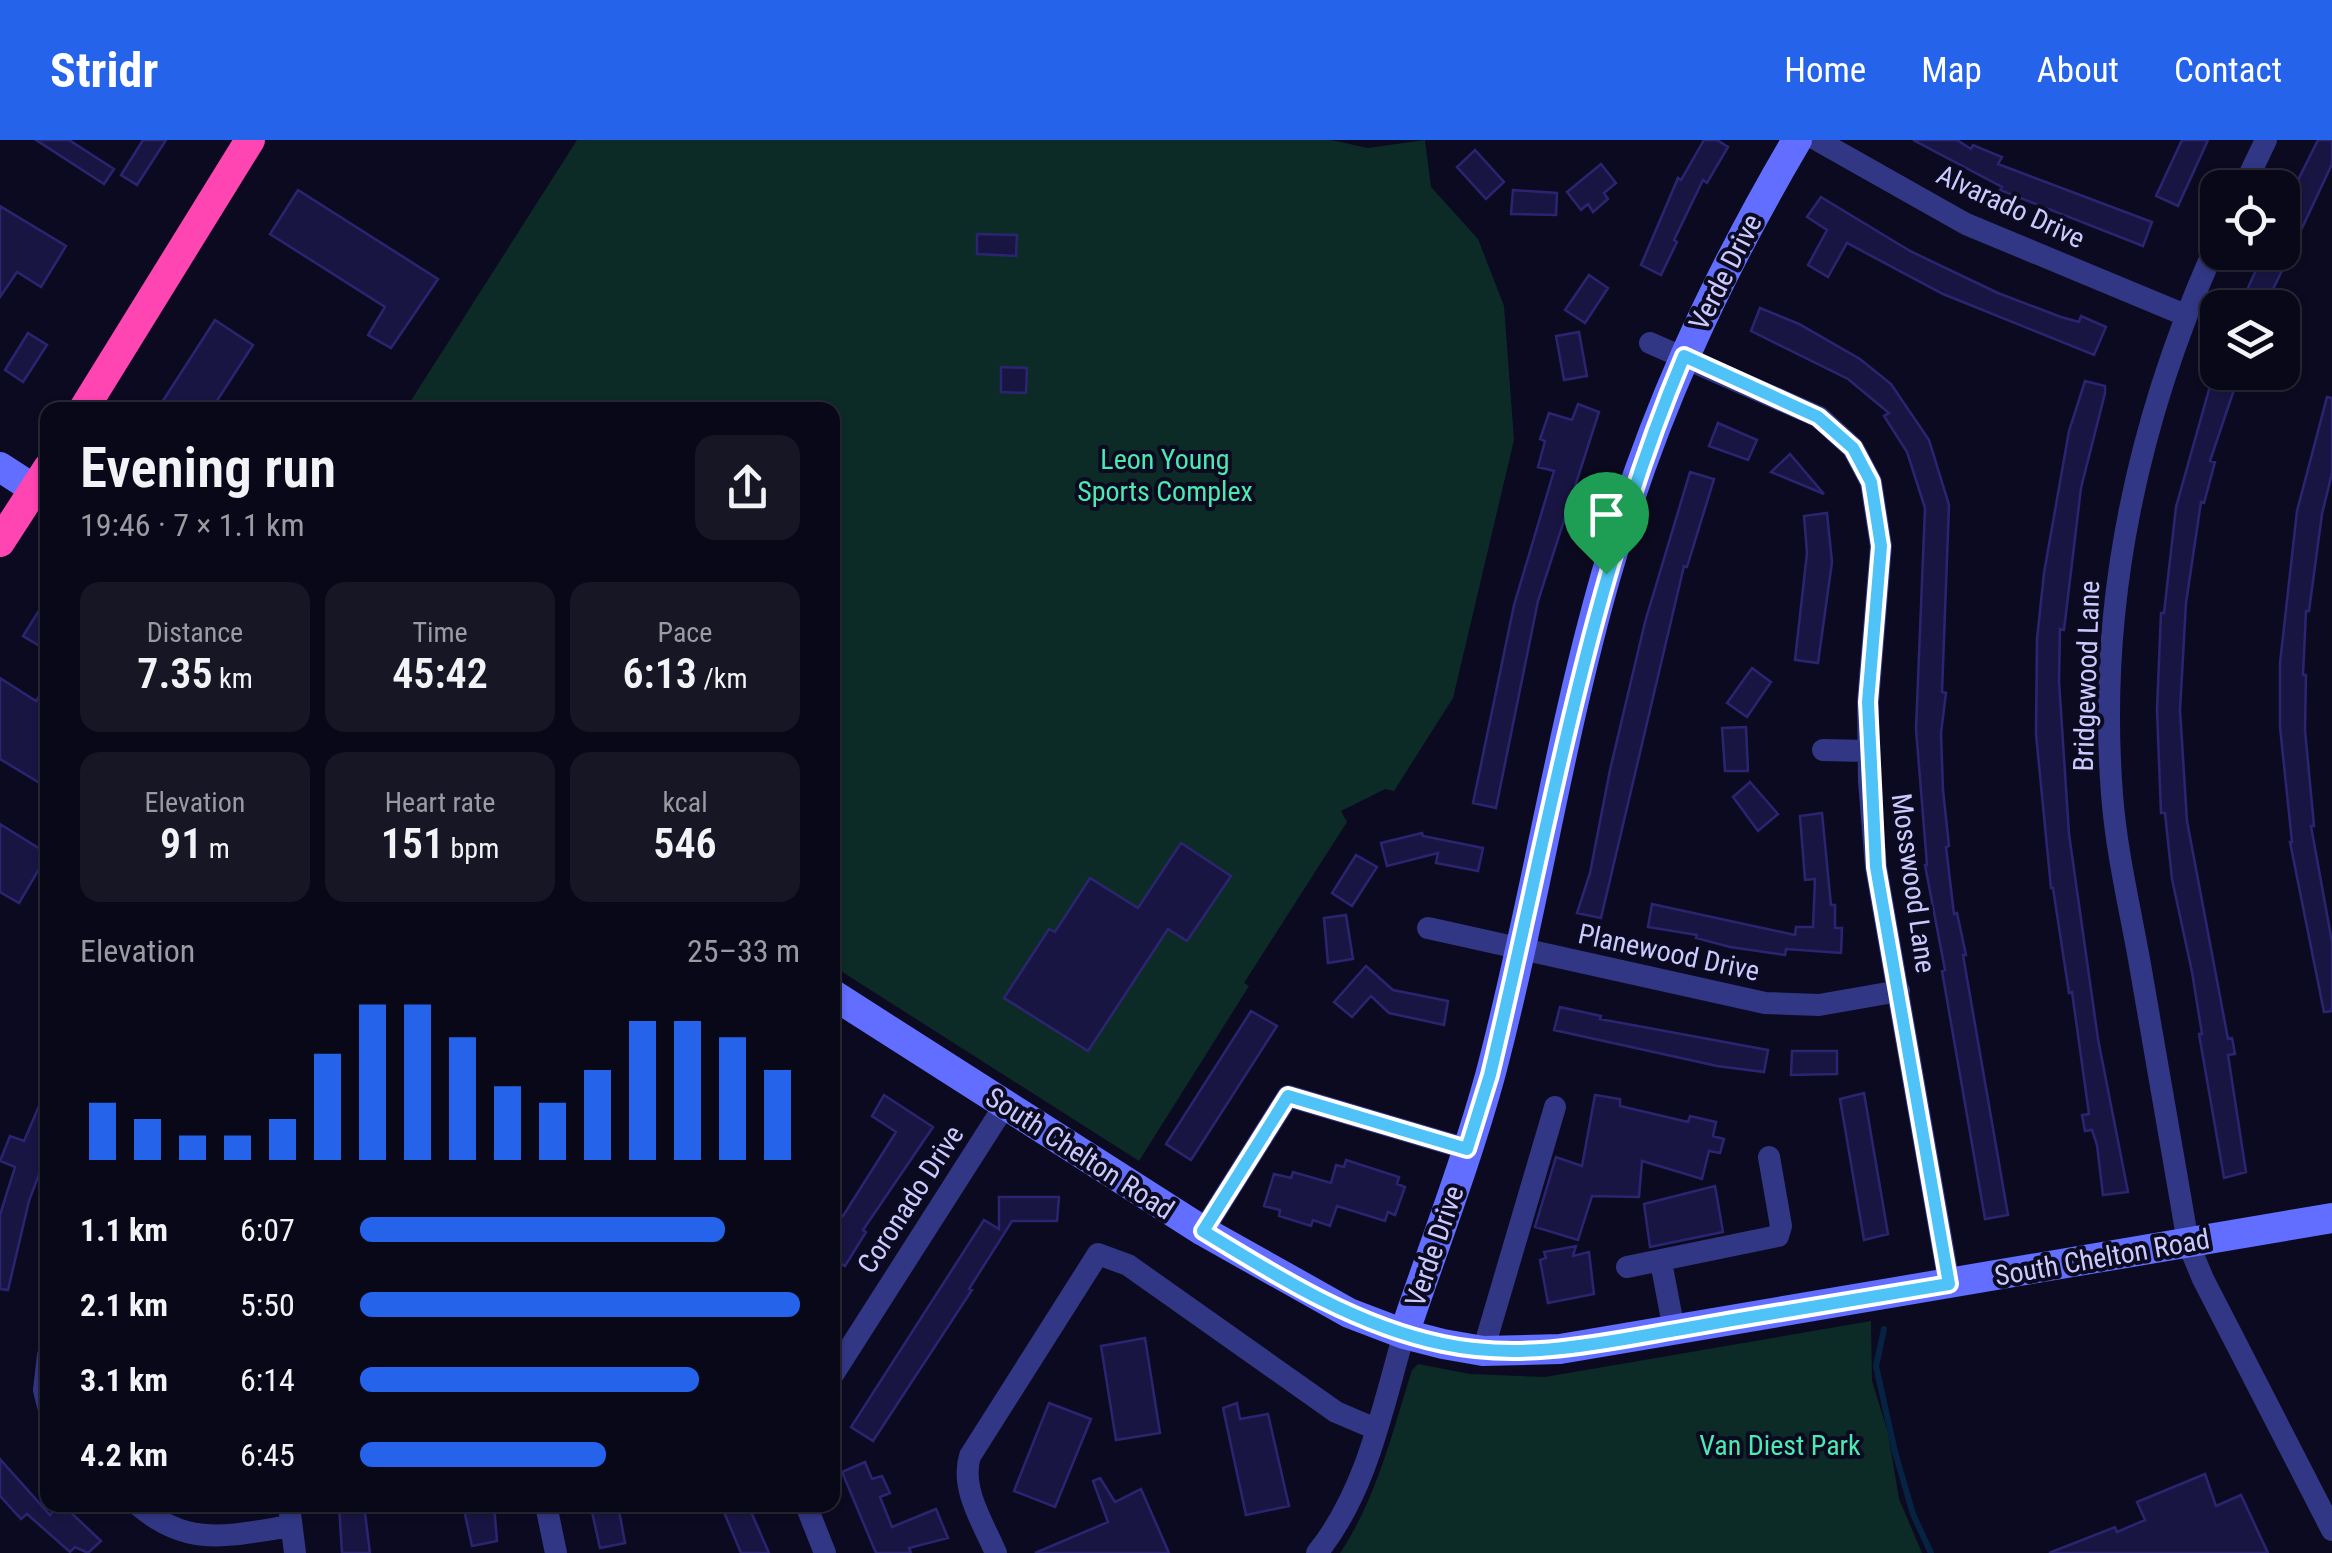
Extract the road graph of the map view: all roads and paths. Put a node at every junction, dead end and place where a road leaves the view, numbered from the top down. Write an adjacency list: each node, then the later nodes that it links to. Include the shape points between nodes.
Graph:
1 (250, 140): 10 (highway)
2 (1796, 140): 9 (main road, Verde Drive, via 1727,262)
3 (1817, 140): 7 (street, Alvarado Drive, via 1966,224)
4 (2266, 140): 5 (street)
5 (2252, 170)
6 (2205, 270): 7 (street, Bridgewood Lane)
7 (2186, 314): 27 (street, Bridgewood Lane, via 2146,430 2128,508 2109,740 2121,858)
8 (1650, 343): 9 (street, Mosswood Lane)
9 (1684, 356): 16 (street, Mosswood Lane, via 1818,417 1853,448 1871,482 1881,546); 18 (main road, Verde Drive, via 1606,574)
10 (89, 402)
11 (0, 467): 12 (main road)
12 (40, 484)
13 (40, 489): 14 (highway)
14 (0, 542)
15 (1823, 750): 16 (street)
16 (1868, 751): 19 (street, Mosswood Lane, via 1876,867)
17 (1428, 928): 18 (street, Planewood Drive)
18 (1520, 950): 19 (street, Planewood Drive, via 1765,1003 1819,1006); 23 (main road, Verde Drive)
19 (1900, 991): 30 (street, Mosswood Lane)
20 (840, 999): 21 (main road, South Chelton Road)
21 (1005, 1105): 26 (main road, South Chelton Road); 34 (street, Coronado Drive)
22 (1555, 1107): 33 (street)
23 (1467, 1149): 26 (street, via 1288,1096); 32 (main road, Verde Drive)
24 (1768, 1157): 28 (street, via 1778,1236)
25 (2332, 1218): 27 (main road, South Chelton Road)
26 (1203, 1231): 32 (main road, South Chelton Road, via 1307,1292)
27 (2188, 1243): 30 (main road, South Chelton Road); 40 (street, Bridgewood Lane)
28 (1661, 1262): 29 (street); 31 (street)
29 (1627, 1266)
30 (1949, 1284): 31 (main road, South Chelton Road)
31 (1674, 1330): 33 (main road, South Chelton Road, via 1560,1350)
32 (1404, 1334): 33 (main road, South Chelton Road); 35 (street, Verde Drive)
33 (1483, 1350)
34 (840, 1363)
35 (1376, 1428): 44 (street, via 1336,1412 1128,1265 1098,1254 970,1456 969,1489); 45 (street, Verde Drive, via 1357,1488)
36 (148, 1512): 39 (street, via 190,1536 216,1537)
37 (547, 1512): 42 (street)
38 (809, 1512): 43 (street)
39 (290, 1515): 41 (street)
40 (2332, 1530)
41 (295, 1553)
42 (556, 1553)
43 (825, 1553)
44 (996, 1553)
45 (1316, 1553)

